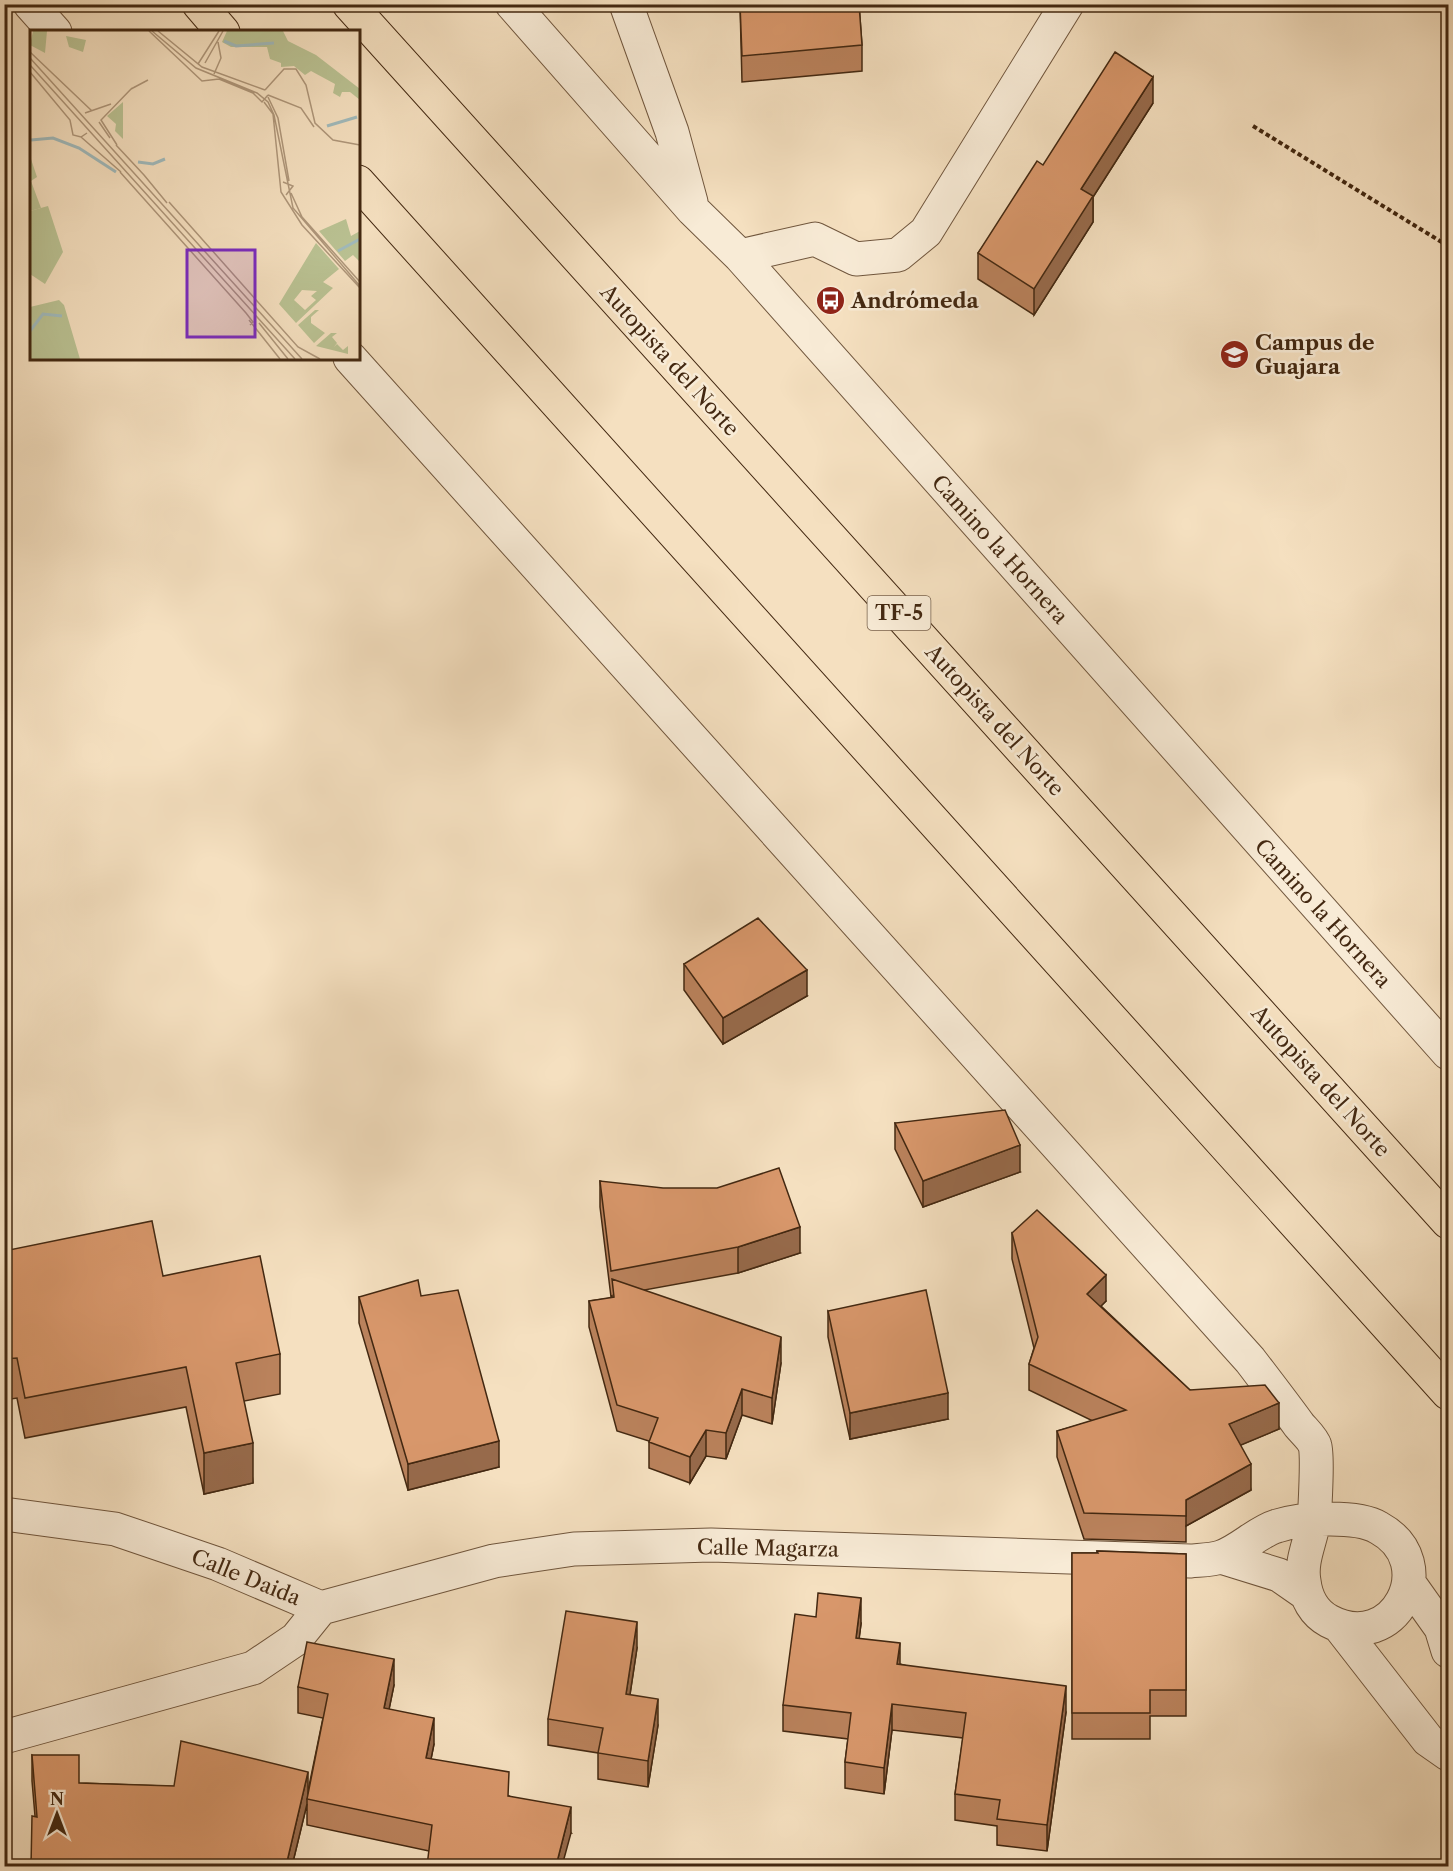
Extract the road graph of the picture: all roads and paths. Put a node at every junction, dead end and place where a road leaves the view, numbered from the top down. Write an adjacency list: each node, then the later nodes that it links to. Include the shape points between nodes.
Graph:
1 (30, 4): 7 (street)
2 (199, 4): 8 (highway)
3 (349, 4): 16 (highway, Autopista del Norte / TF-5)
4 (512, 4): 11 (street, Camino la Hornera)
5 (626, 4): 11 (street, via 672,132)
6 (1067, 4): 13 (street, via 926,232 898,255 856,259 815,239)
7 (53, 30)
8 (221, 30)
9 (1253, 126): 12 (path)
10 (360, 184): 17 (highway)
11 (693, 210): 13 (street, Camino la Hornera)
12 (1449, 246)
13 (740, 256): 15 (street, Camino la Hornera)
14 (352, 360): 19 (street, via 1250,1360 1316,1447)
15 (1449, 1053)
16 (1449, 1222)
17 (1446, 1392)
18 (4, 1514): 23 (street, Calle Daida, via 115,1529 218,1564)
19 (1314, 1520): 20 (street, Calle Magarza, via 1276,1526); 21 (street, via 1361,1521 1391,1534 1408,1565); 22 (street, via 1303,1576)
20 (1221, 1557): 22 (street, Calle Magarza, via 1279,1575); 23 (street, Calle Magarza, via 1190,1561 711,1545 574,1549 494,1561)
21 (1409, 1583): 24 (street, via 1397,1611 1385,1621 1371,1628); 25 (street, via 1441,1628)
22 (1305, 1593): 24 (street, via 1313,1608)
23 (321, 1608): 26 (street, Calle Daida, via 296,1639 253,1668)
24 (1340, 1627): 27 (street, via 1428,1740)
25 (1449, 1651)
26 (4, 1737)
27 (1449, 1754)

